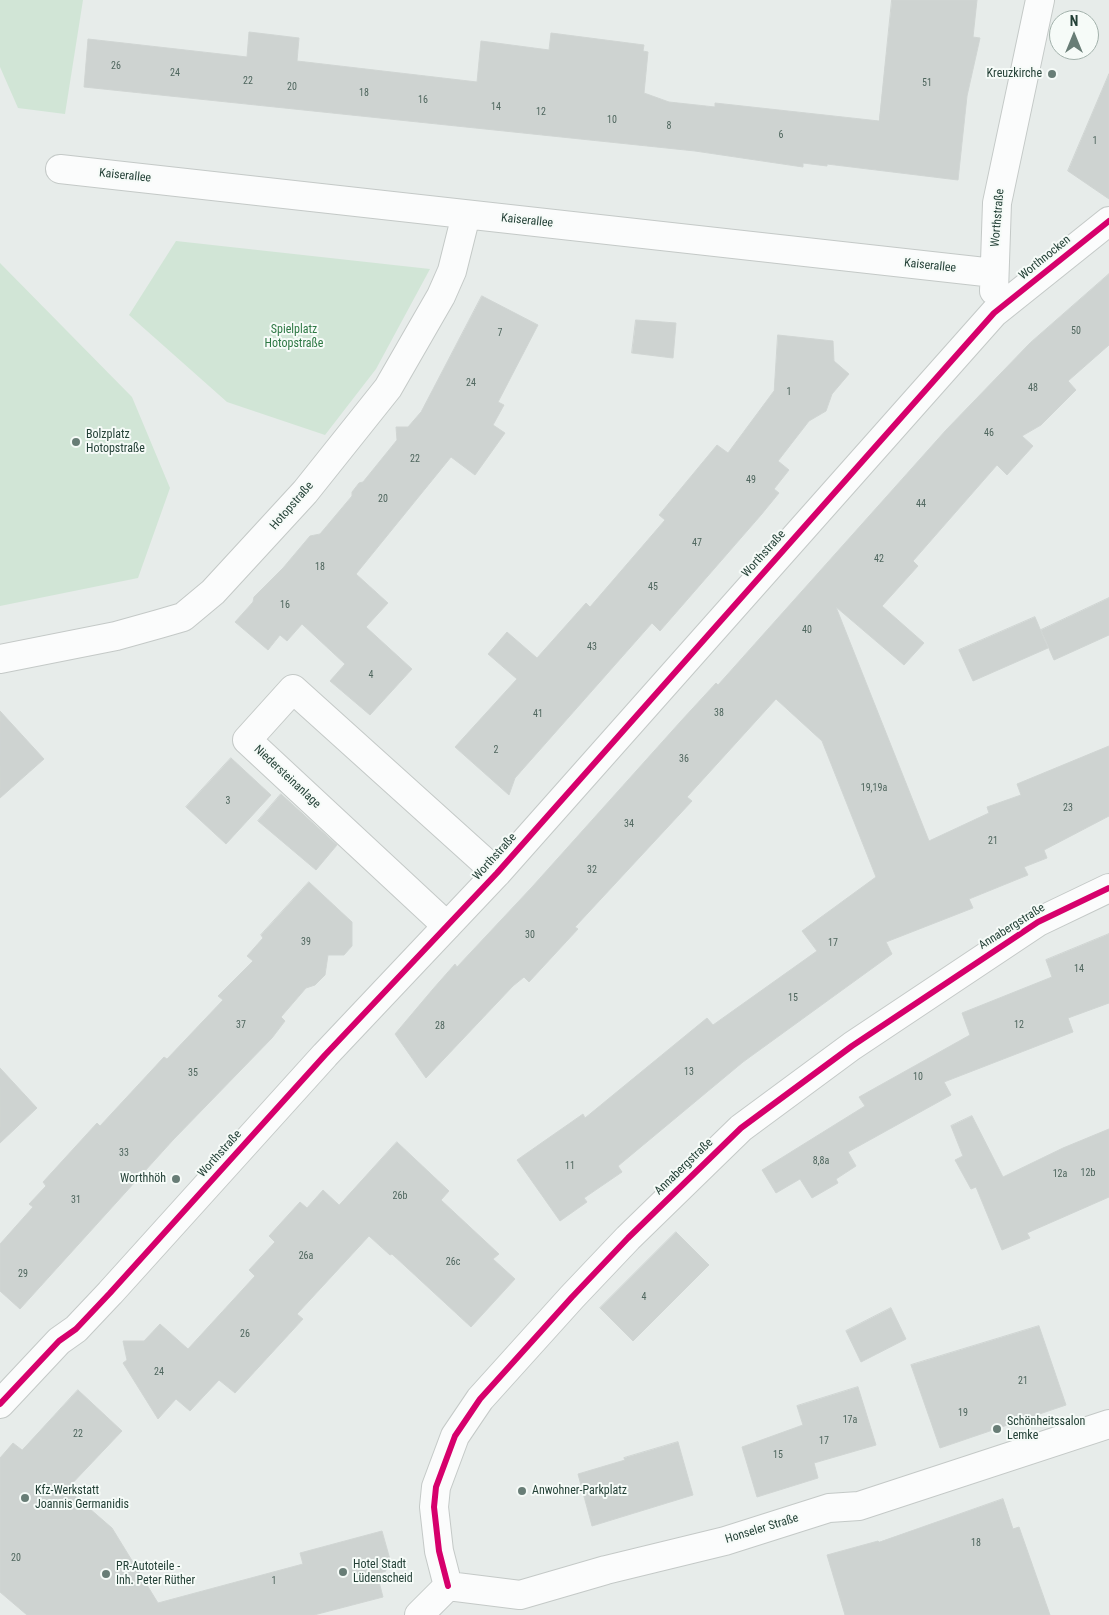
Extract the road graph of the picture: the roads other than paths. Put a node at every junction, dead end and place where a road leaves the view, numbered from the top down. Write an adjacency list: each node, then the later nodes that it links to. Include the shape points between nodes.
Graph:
1 (1040, 0): 5 (street, Worthstraße, via 997,203)
2 (60, 169): 3 (street, Kaiserallee)
3 (466, 215): 5 (street, Kaiserallee); 7 (street, Hotopstraße, via 452,271 388,388 305,492 213,592 183,616 159,624)
4 (1109, 221): 6 (street, Worthnocken)
5 (994, 272): 6 (street, Worthstraße)
6 (994, 313): 8 (street, Worthstraße)
7 (0, 659)
8 (497, 873): 10 (street, Worthstraße); 10 (street, Niedersteinanlage, via 293,689 247,740)
9 (1109, 888): 13 (street, Annabergstraße, via 1038,922 852,1046 741,1128 578,1290 480,1399 455,1436 436,1486 434,1508 439,1551)
10 (447, 926): 11 (street, Worthstraße, via 324,1055 110,1293)
11 (0, 1404)
12 (1109, 1424): 13 (street, Honseler Straße, via 859,1506 829,1508 725,1541 639,1561 520,1595)
13 (448, 1586): 14 (street)
14 (419, 1615)

